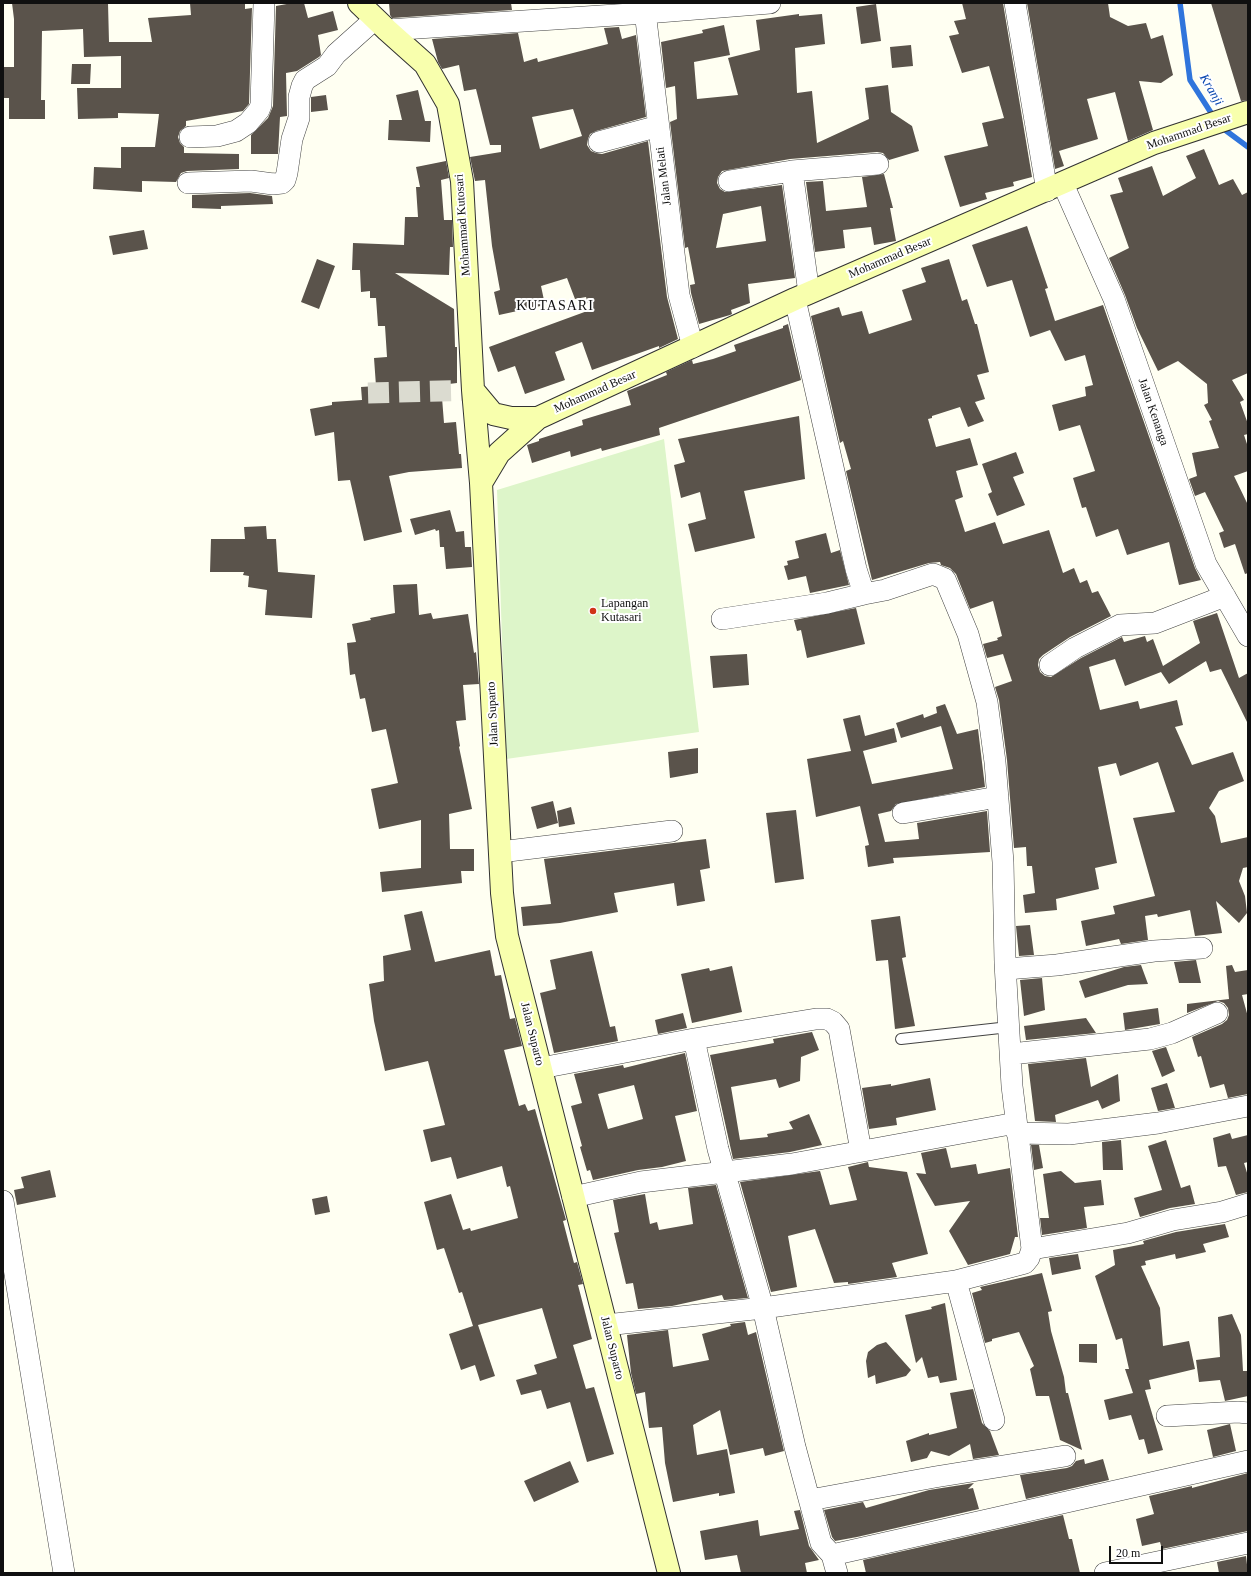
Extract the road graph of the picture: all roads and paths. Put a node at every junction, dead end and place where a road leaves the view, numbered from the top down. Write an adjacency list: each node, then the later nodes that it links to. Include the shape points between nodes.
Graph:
1 (264, 3): 9 (street, via 262,105 248,122 236,131 217,136)
2 (360, 3): 6 (street, Mohammad Kutosari)
3 (770, 3): 5 (street)
4 (1015, 3): 15 (street, Jalan Kenanga)
5 (645, 8): 6 (street); 8 (street, Jalan Melati)
6 (381, 24): 14 (street, via 336,54 327,66 306,80 302,86 299,118 292,139 288,173 282,183); 18 (street, Mohammad Kutosari, via 425,64 448,104 462,181)
7 (1241, 115): 15 (street, Mohammad Besar, via 1154,143)
8 (659, 126): 10 (street); 17 (street, Jalan Melati, via 679,295)
9 (190, 137)
10 (599, 142)
11 (878, 164): 12 (street)
12 (792, 171): 13 (street); 16 (street)
13 (729, 181)
14 (188, 183)
15 (1055, 188): 16 (street, Mohammad Besar); 22 (street, Jalan Kenanga, via 1114,299 1206,564)
16 (802, 296): 17 (street, Mohammad Besar); 21 (street, via 856,569)
17 (693, 347): 19 (street, Mohammad Besar)
18 (473, 390): 19 (street, via 493,414 511,418); 20 (street, Mohammad Kutosari)
19 (538, 418): 20 (street, via 499,453)
20 (481, 483): 29 (street, Jalan Suparto)
21 (864, 594): 23 (street, via 819,604); 26 (street, via 885,590 932,574 945,579 968,634 987,702)
22 (1225, 596): 24 (street, Jalan Kenanga); 25 (street, via 1155,623 1120,625 1075,648)
23 (722, 618)
24 (1248, 636)
25 (1050, 665)
26 (998, 797): 27 (street); 31 (street)
27 (903, 813)
28 (672, 831): 29 (street)
29 (500, 852): 37 (street, Jalan Suparto, via 507,936)
30 (1202, 948): 31 (street, via 1154,951)
31 (1006, 969): 33 (street)
32 (1217, 1013): 36 (street, via 1172,1033 1150,1039)
33 (1009, 1027): 35 (lane); 36 (street)
34 (694, 1039): 37 (street); 40 (street, via 816,1019 833,1022 839,1029); 41 (street)
35 (901, 1039)
36 (1011, 1054): 39 (street)
37 (541, 1068): 42 (street, Jalan Suparto)
38 (1248, 1106): 39 (street, via 1158,1123 1069,1134)
39 (1016, 1128): 40 (street); 45 (street)
40 (861, 1151): 41 (street, via 792,1164)
41 (724, 1171): 42 (street, via 641,1182); 47 (street)
42 (573, 1197): 48 (street, Jalan Suparto)
43 (3, 1201): 57 (street)
44 (1248, 1204): 45 (street, via 1222,1212 1172,1220 1128,1233)
45 (1032, 1249): 46 (street, via 1025,1263)
46 (956, 1281): 47 (street); 51 (street)
47 (763, 1308): 48 (street); 54 (street)
48 (606, 1325): 58 (street, Jalan Suparto)
49 (1248, 1413): 50 (street)
50 (1167, 1416)
51 (994, 1420)
52 (1065, 1456): 54 (street)
53 (1248, 1461): 56 (street)
54 (810, 1500): 56 (street, via 821,1543)
55 (1248, 1543): 59 (street)
56 (835, 1564)
57 (64, 1573)
58 (669, 1573)
59 (1105, 1573)

